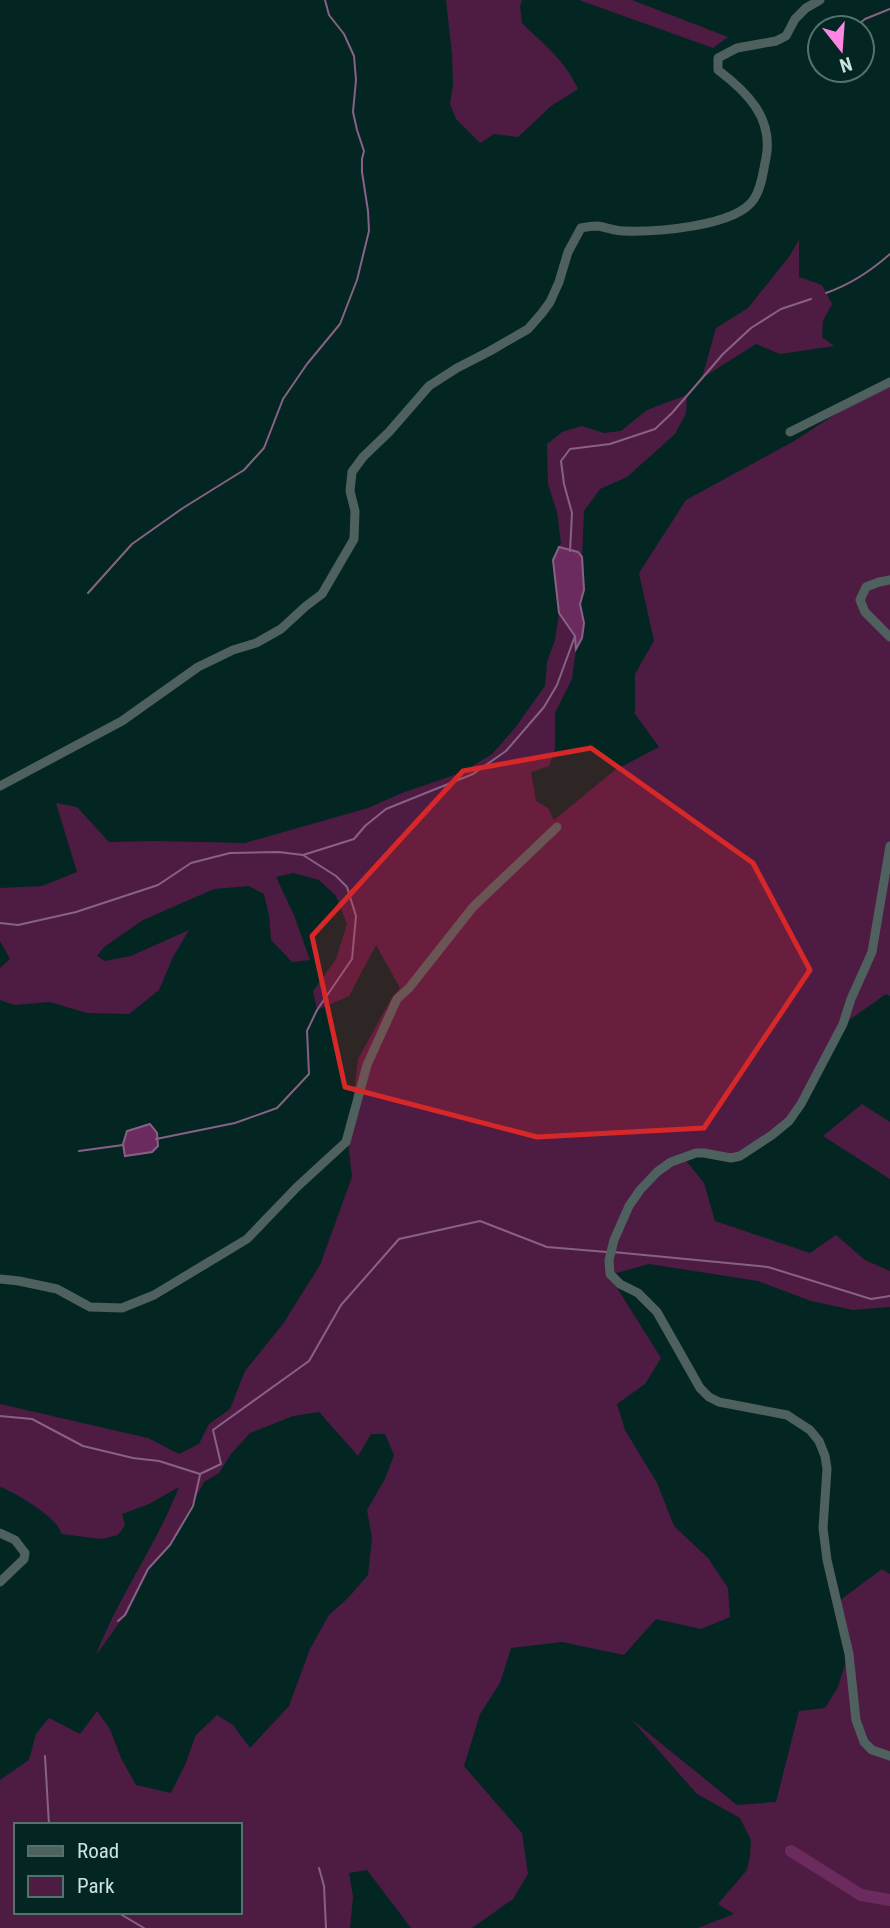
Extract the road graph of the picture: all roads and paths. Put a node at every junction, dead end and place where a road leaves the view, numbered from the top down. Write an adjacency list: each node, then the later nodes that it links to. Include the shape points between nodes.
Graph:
1 (820, 0): 6 (street, via 795,19 786,36 737,48 718,58 718,70 754,104 766,134 760,188 749,205 732,216 702,224 654,230 581,228 550,302 528,329 429,386 352,472 354,540 321,594 281,629 198,667 122,721)
2 (890, 382): 3 (street)
3 (790, 432)
4 (890, 580): 5 (street, via 866,587 860,600 865,612)
5 (890, 637)
6 (0, 786)
7 (557, 827): 9 (street, via 473,907 397,999 367,1065 346,1142 247,1239 154,1295 122,1308 90,1307 57,1289)
8 (890, 846): 12 (street, via 872,951 844,1024 801,1104 789,1121 740,1156 696,1153 657,1172 629,1206 609,1266 614,1280 638,1293 657,1312 709,1397 730,1406 787,1415 819,1441 827,1469 822,1528 849,1654 856,1720 864,1742)
9 (0, 1279)
10 (0, 1532): 11 (street, via 15,1540 24,1559)
11 (0, 1581)
12 (890, 1756)

